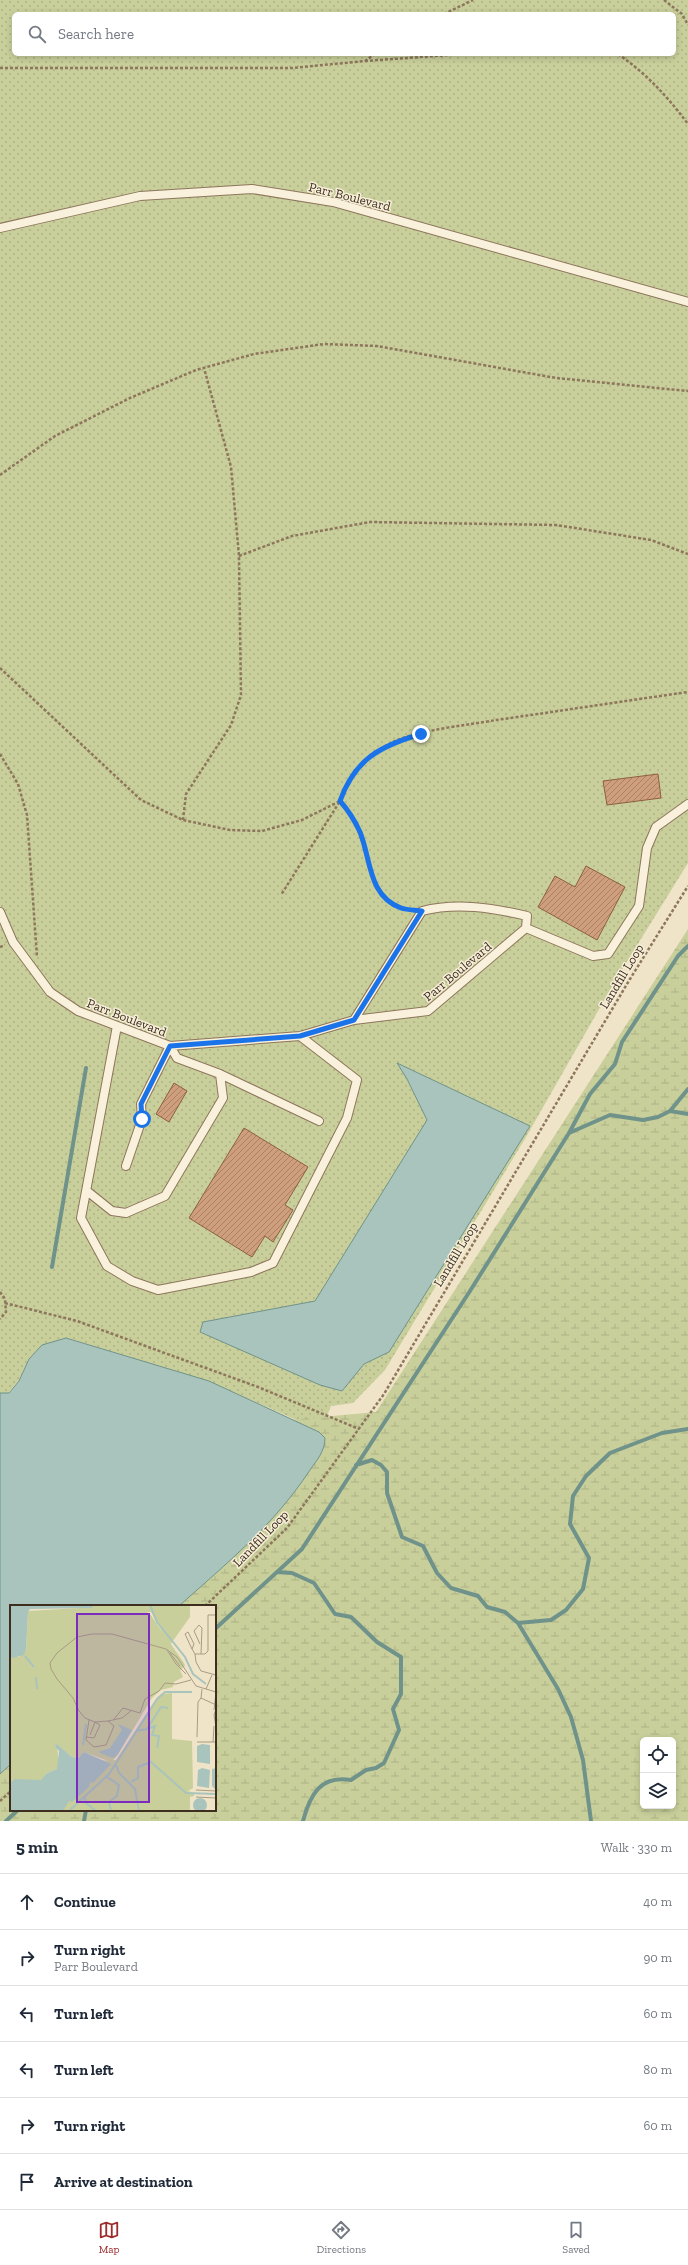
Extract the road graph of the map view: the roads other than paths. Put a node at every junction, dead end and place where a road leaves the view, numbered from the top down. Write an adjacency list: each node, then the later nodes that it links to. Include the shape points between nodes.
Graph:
1 (0, 228): 2 (lane, Parr Boulevard, via 140,196 252,189 333,202)
2 (688, 302)
3 (688, 804): 5 (lane, via 656,827 647,848 639,906 608,954 593,956)
4 (0, 912): 7 (lane, Parr Boulevard, via 13,942 50,992 78,1011)
5 (526, 928): 6 (lane, Parr Boulevard, via 428,1011); 6 (lane, via 527,916 490,908 437,907 422,911)
6 (354, 1020): 8 (lane, Parr Boulevard)
7 (116, 1026): 9 (lane, Parr Boulevard); 13 (lane)
8 (300, 1036): 9 (lane, Parr Boulevard); 13 (lane, via 357,1080 347,1118 273,1263 251,1272 158,1290 132,1281 107,1266 81,1218)
9 (170, 1046): 10 (lane, via 177,1058); 12 (lane, via 141,1104 142,1119)
10 (220, 1074): 11 (lane); 13 (lane, via 223,1098 165,1196 126,1212 112,1211)
11 (319, 1121)
12 (126, 1166)
13 (86, 1191)

